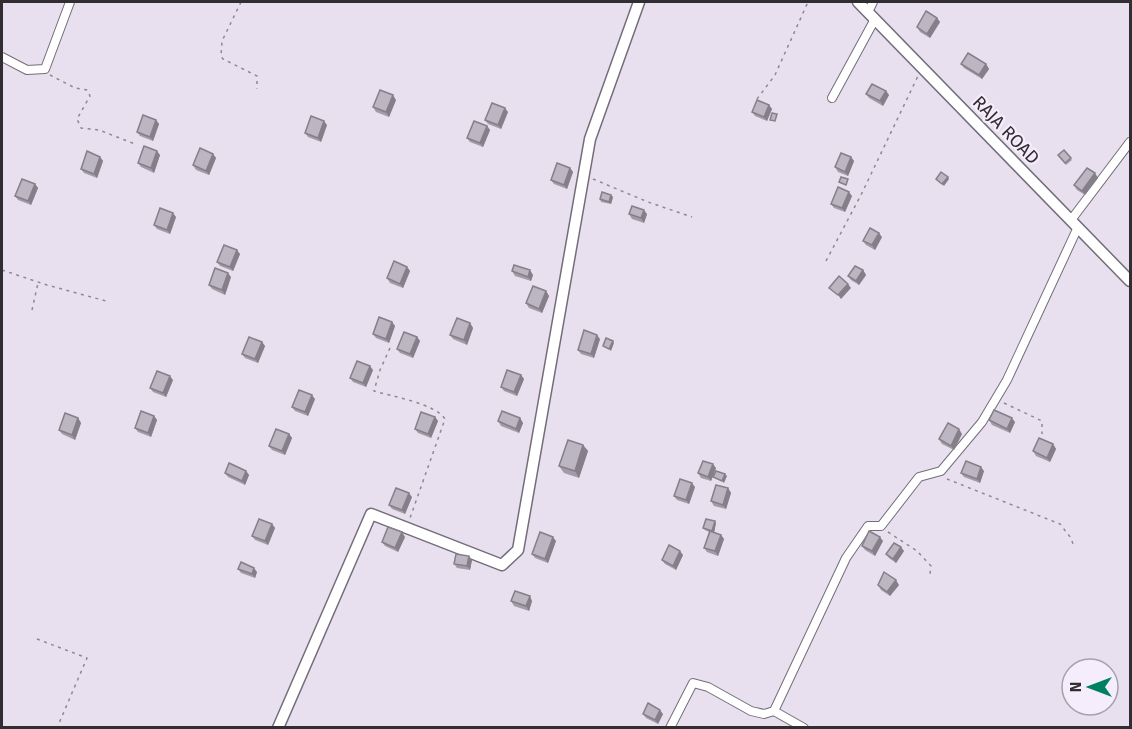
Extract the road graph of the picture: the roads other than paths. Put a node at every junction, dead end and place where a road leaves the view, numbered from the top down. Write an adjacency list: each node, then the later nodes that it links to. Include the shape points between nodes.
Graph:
1 (70, 2): 5 (street, via 45,69 27,70)
2 (639, 2): 11 (street, via 590,139 518,550 502,565 371,514)
3 (858, 2): 4 (street, RAJA ROAD)
4 (872, 11): 6 (street); 8 (street, RAJA ROAD)
5 (2, 57)
6 (832, 98)
7 (1131, 142): 8 (street)
8 (1074, 224): 9 (street, RAJA ROAD); 10 (street, via 1007,380 982,422 941,471 919,477 880,526 868,526 846,558)
9 (1131, 281)
10 (774, 711): 12 (street, via 751,711 693,683); 13 (street)
11 (278, 728)
12 (670, 728)
13 (804, 728)

